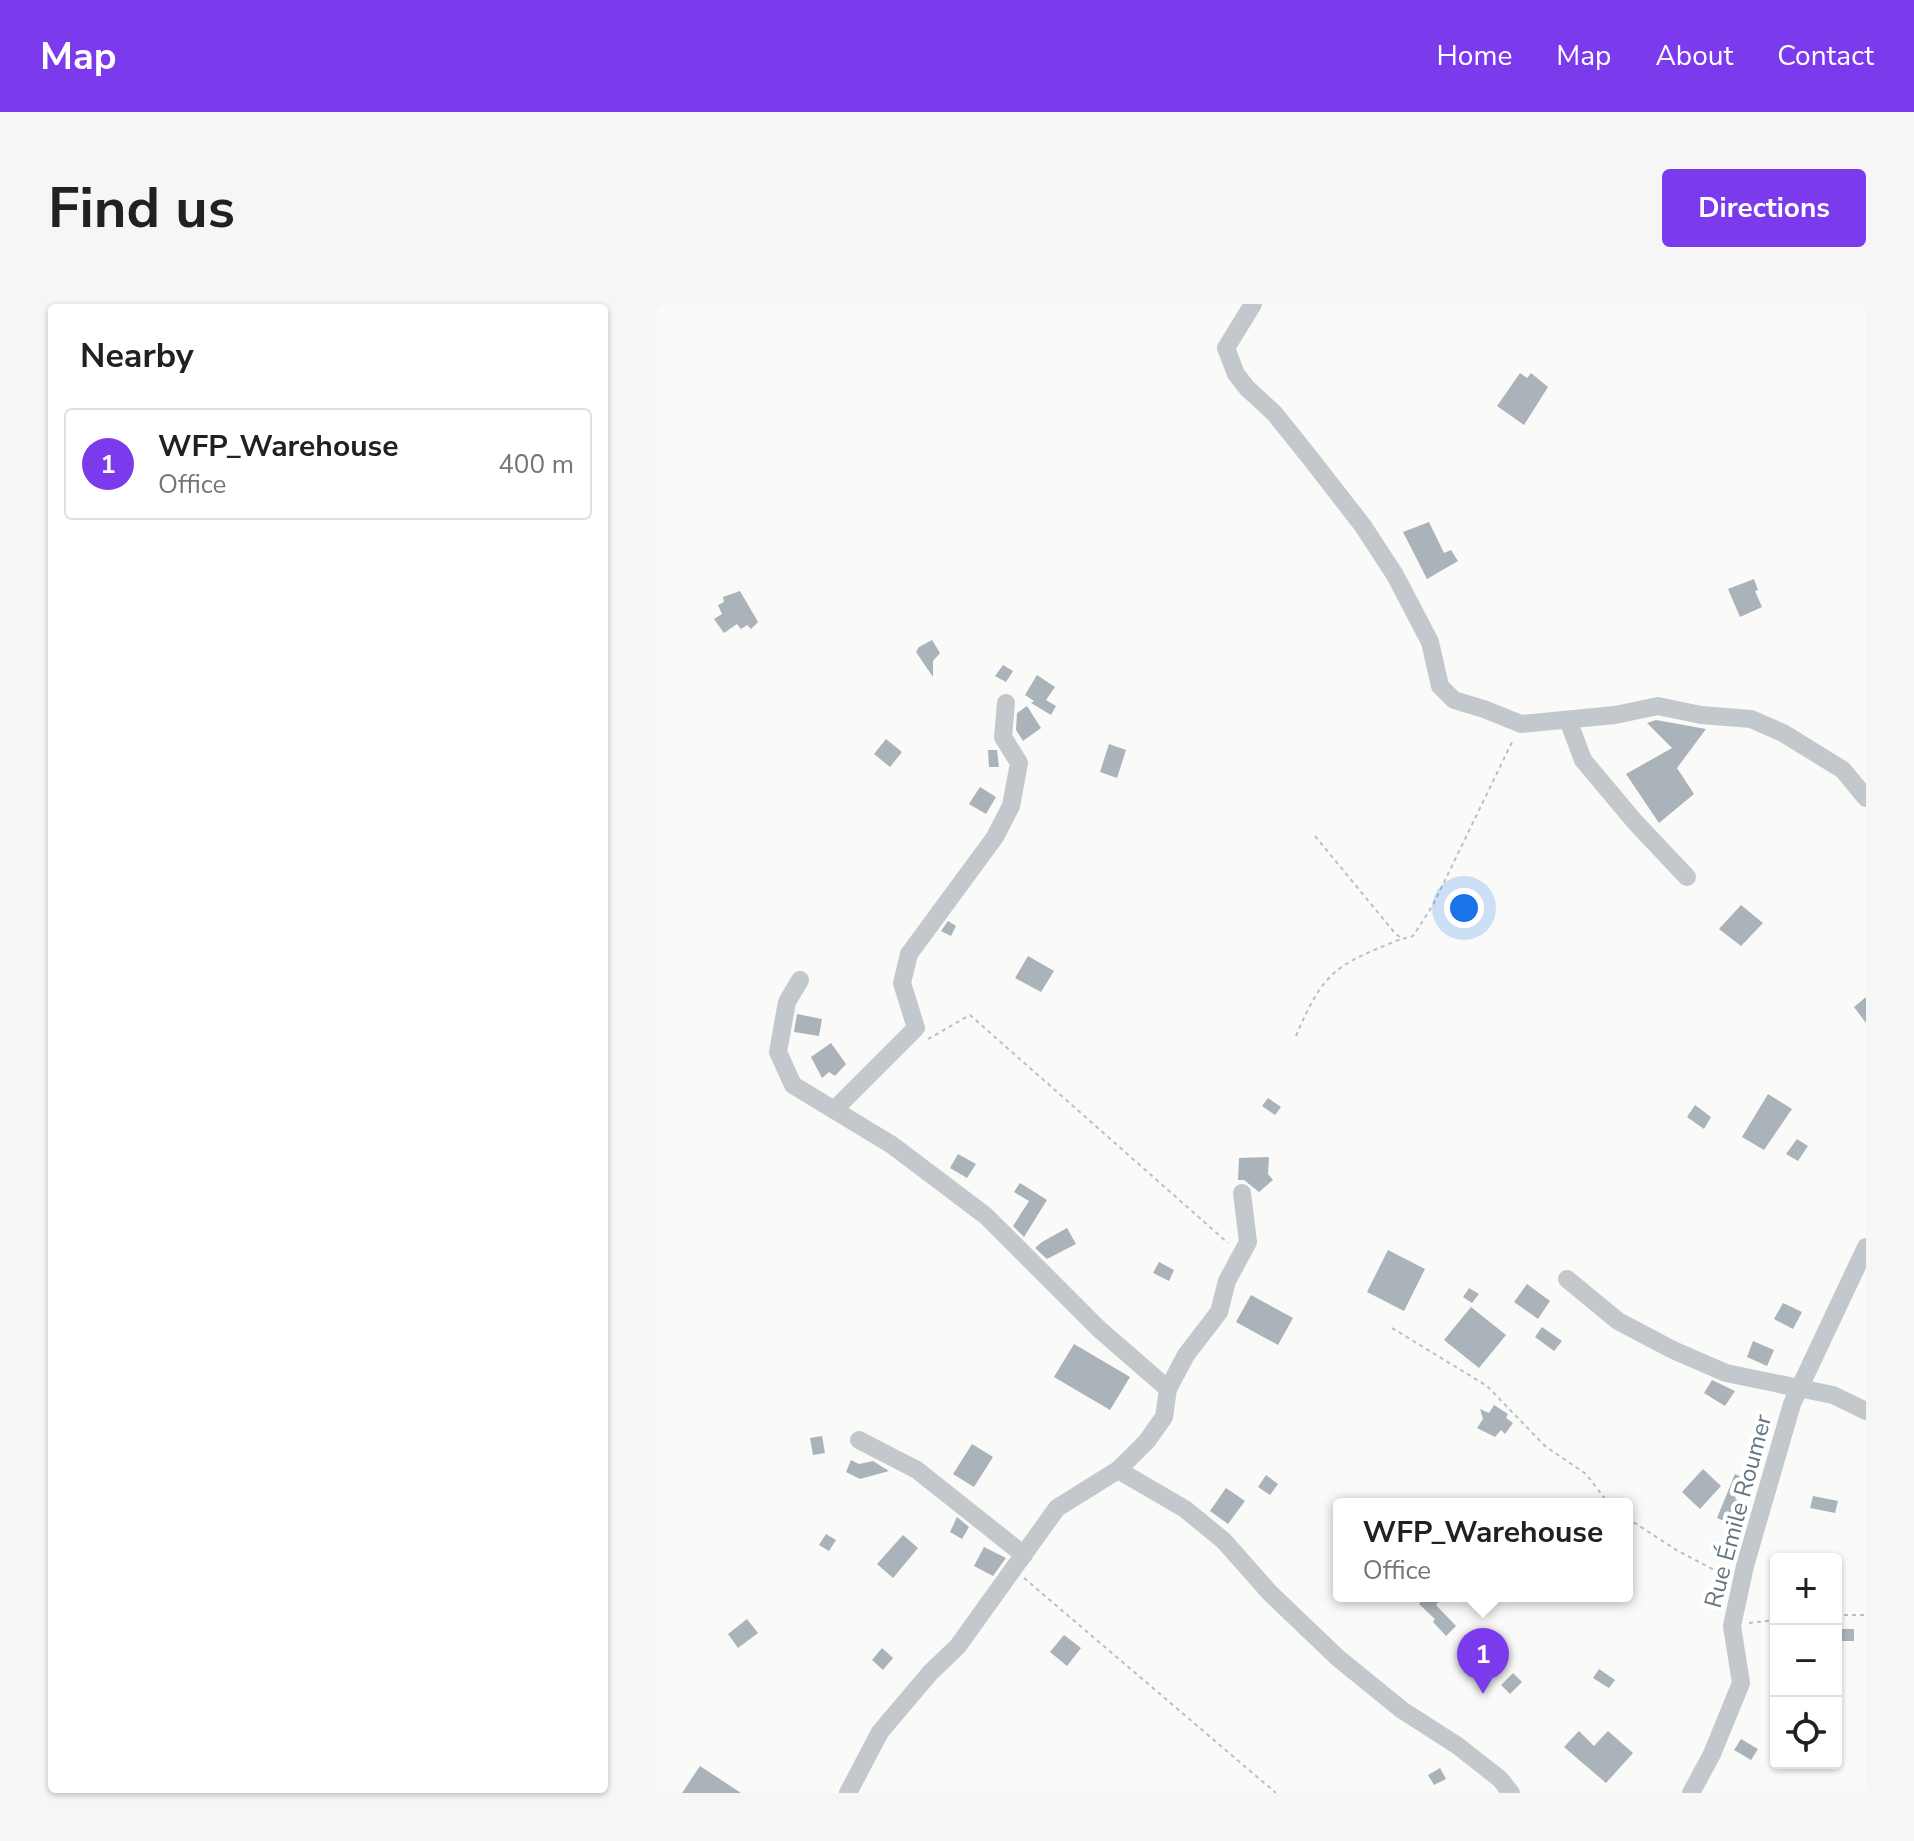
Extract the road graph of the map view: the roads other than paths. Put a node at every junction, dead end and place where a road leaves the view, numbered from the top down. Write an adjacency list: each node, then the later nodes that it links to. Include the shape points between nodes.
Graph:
1 (1253, 304): 3 (street, via 1226,348 1236,374 1275,414 1363,526 1430,642 1440,686 1454,700 1521,724)
2 (1006, 703): 7 (street, via 1003,737 1019,763 1011,806 995,837 909,954 902,983 916,1028)
3 (1568, 720): 4 (street, via 1658,706 1751,719 1843,770); 5 (street, via 1583,760)
4 (1866, 798)
5 (1687, 877)
6 (800, 980): 7 (street, via 787,1002 778,1052 793,1085)
7 (834, 1110): 12 (street, via 892,1145 986,1216 1099,1329)
8 (1242, 1193): 12 (street, via 1248,1242 1227,1281 1219,1312)
9 (1866, 1247): 11 (street, Rue Émile Roumer)
10 (1567, 1279): 11 (street, via 1618,1321 1673,1350 1726,1373)
11 (1800, 1387): 13 (street); 19 (street, Rue Émile Roumer, via 1732,1626 1741,1683)
12 (1168, 1389): 15 (street, via 1164,1417)
13 (1866, 1411)
14 (859, 1440): 16 (street, via 917,1470)
15 (1118, 1470): 16 (street, via 1057,1508); 18 (street, via 1185,1509 1224,1541 1338,1658 1402,1710 1469,1754)
16 (1019, 1563): 17 (street, via 958,1646 880,1732)
17 (848, 1793)
18 (1511, 1793)
19 (1691, 1793)

